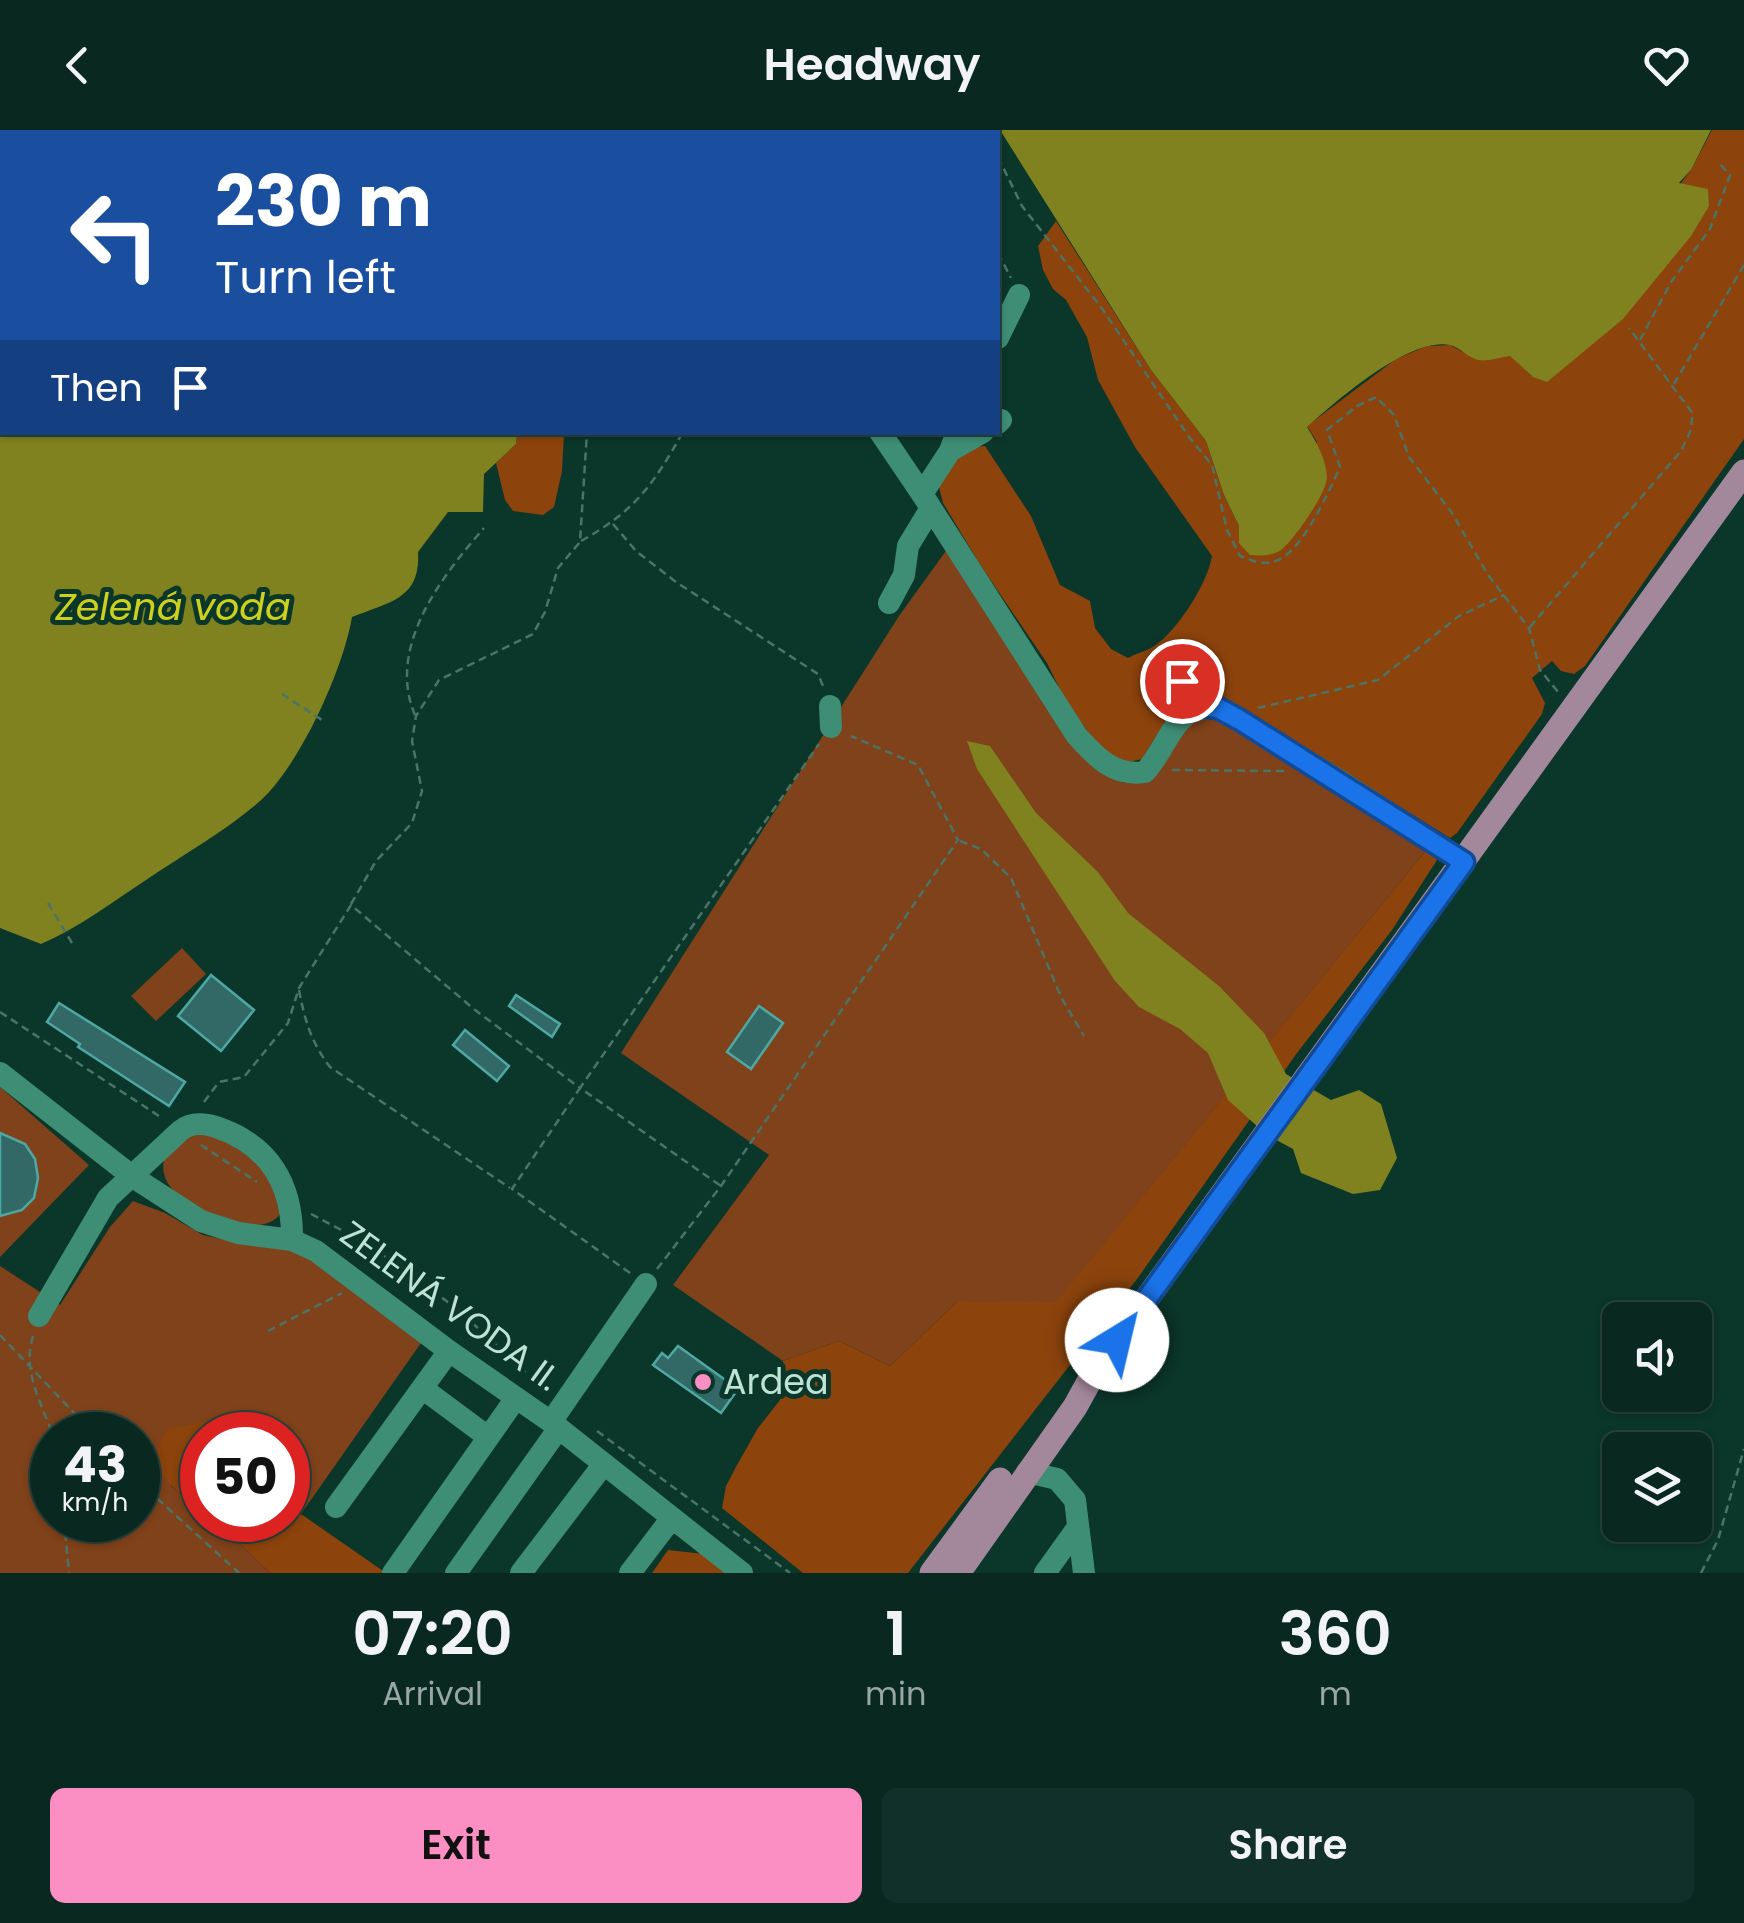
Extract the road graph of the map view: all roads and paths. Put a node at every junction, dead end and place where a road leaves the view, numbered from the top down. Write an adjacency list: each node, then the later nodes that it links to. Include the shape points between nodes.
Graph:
1 (1000, 161): 19 (path, via 1022,206 1212,465 1240,556 1258,564 1281,560 1300,538 1340,467 1328,430 1376,397 1394,415 1408,457)
2 (1718, 162): 8 (path, via 1730,175 1710,229)
3 (1000, 257): 5 (path)
4 (1744, 265): 9 (path)
5 (1020, 295): 7 (lane)
6 (1629, 328): 8 (path)
7 (1000, 334)
8 (1639, 342): 9 (path)
9 (1673, 386): 21 (path, via 1693,414 1681,452)
10 (587, 435): 18 (path)
11 (681, 435): 16 (path, via 654,485)
12 (882, 435): 15 (lane)
13 (954, 442): 15 (lane)
14 (1744, 472): 26 (main road)
15 (927, 501): 20 (lane); 30 (lane, via 1077,736 1110,768)
16 (613, 524): 18 (path); 28 (path, via 676,582 818,674)
17 (484, 528): 27 (path, via 434,594 406,654)
18 (580, 542): 27 (path, via 558,568 533,634 439,680)
19 (1505, 595): 21 (path); 24 (path, via 1459,616 1378,680)
20 (889, 604)
21 (1529, 628): 26 (path, via 1540,670)
22 (1182, 681): 25 (lane)
23 (282, 694): 29 (path)
24 (1270, 704)
25 (1199, 706): 30 (lane, via 1182,716); 33 (lane, via 1240,720)
26 (1574, 708): 33 (main road)
27 (416, 716): 35 (path, via 412,740 422,790 412,822 376,861)
28 (830, 716): 32 (path, via 918,765); 41 (path)
29 (322, 720)
30 (1145, 772): 31 (path)
31 (1291, 772)
32 (958, 840): 39 (path, via 981,849 1011,878); 45 (path)
33 (1464, 862): 56 (main road)
34 (48, 902): 36 (path)
35 (350, 905): 37 (path); 41 (path)
36 (72, 943)
37 (299, 988): 42 (path, via 288,1023 244,1077 219,1082); 46 (path, via 305,1024 330,1067)
38 (0, 1012): 42 (path)
39 (1084, 1036)
40 (0, 1073): 43 (lane, ZELENÁ VODA II.)
41 (580, 1088): 45 (path); 46 (path)
42 (185, 1132): 43 (lane); 44 (path); 48 (lane, via 209,1124 255,1144 288,1202)
43 (133, 1176): 48 (lane, ZELENÁ VODA II., via 217,1227); 51 (lane, via 108,1198)
44 (256, 1181)
45 (721, 1186): 50 (path)
46 (512, 1189): 50 (path)
47 (311, 1214): 58 (path, via 368,1244 456,1308)
48 (292, 1240): 49 (lane, ZELENÁ VODA II.)
49 (360, 1282): 52 (path); 54 (lane, ZELENÁ VODA II.)
50 (646, 1284): 62 (lane)
51 (39, 1316): 55 (path, via 28,1351)
52 (268, 1331)
53 (0, 1335): 55 (path)
54 (449, 1351): 57 (lane); 59 (lane, ZELENÁ VODA II.)
55 (31, 1369): 60 (path); 61 (path)
56 (1096, 1369): 67 (main road); 82 (main road, via 1029,1443)
57 (422, 1388): 64 (lane); 69 (lane)
58 (551, 1395)
59 (516, 1398): 62 (lane, ZELENÁ VODA II.); 64 (lane)
60 (44, 1412)
61 (72, 1412)
62 (555, 1425): 66 (lane, ZELENÁ VODA II.); 77 (lane)
63 (589, 1425): 81 (path)
64 (488, 1436): 76 (lane)
65 (1744, 1449): 87 (path)
66 (603, 1464): 70 (lane, ZELENÁ VODA II.); 78 (lane)
67 (1027, 1472): 71 (lane, via 1056,1479 1074,1500); 72 (main road)
68 (160, 1501): 75 (path)
69 (336, 1507)
70 (672, 1520): 79 (lane); 80 (lane, ZELENÁ VODA II.)
71 (1078, 1528): 85 (lane); 86 (lane)
72 (983, 1536): 83 (main road); 84 (lane, via 984,1555)
73 (66, 1542): 74 (path)
74 (69, 1573)
75 (239, 1573)
76 (393, 1573)
77 (456, 1573)
78 (522, 1573)
79 (630, 1573)
80 (742, 1573)
81 (790, 1573)
82 (932, 1573)
83 (958, 1573)
84 (974, 1573)
85 (1045, 1573)
86 (1084, 1573)
87 (1702, 1573)

